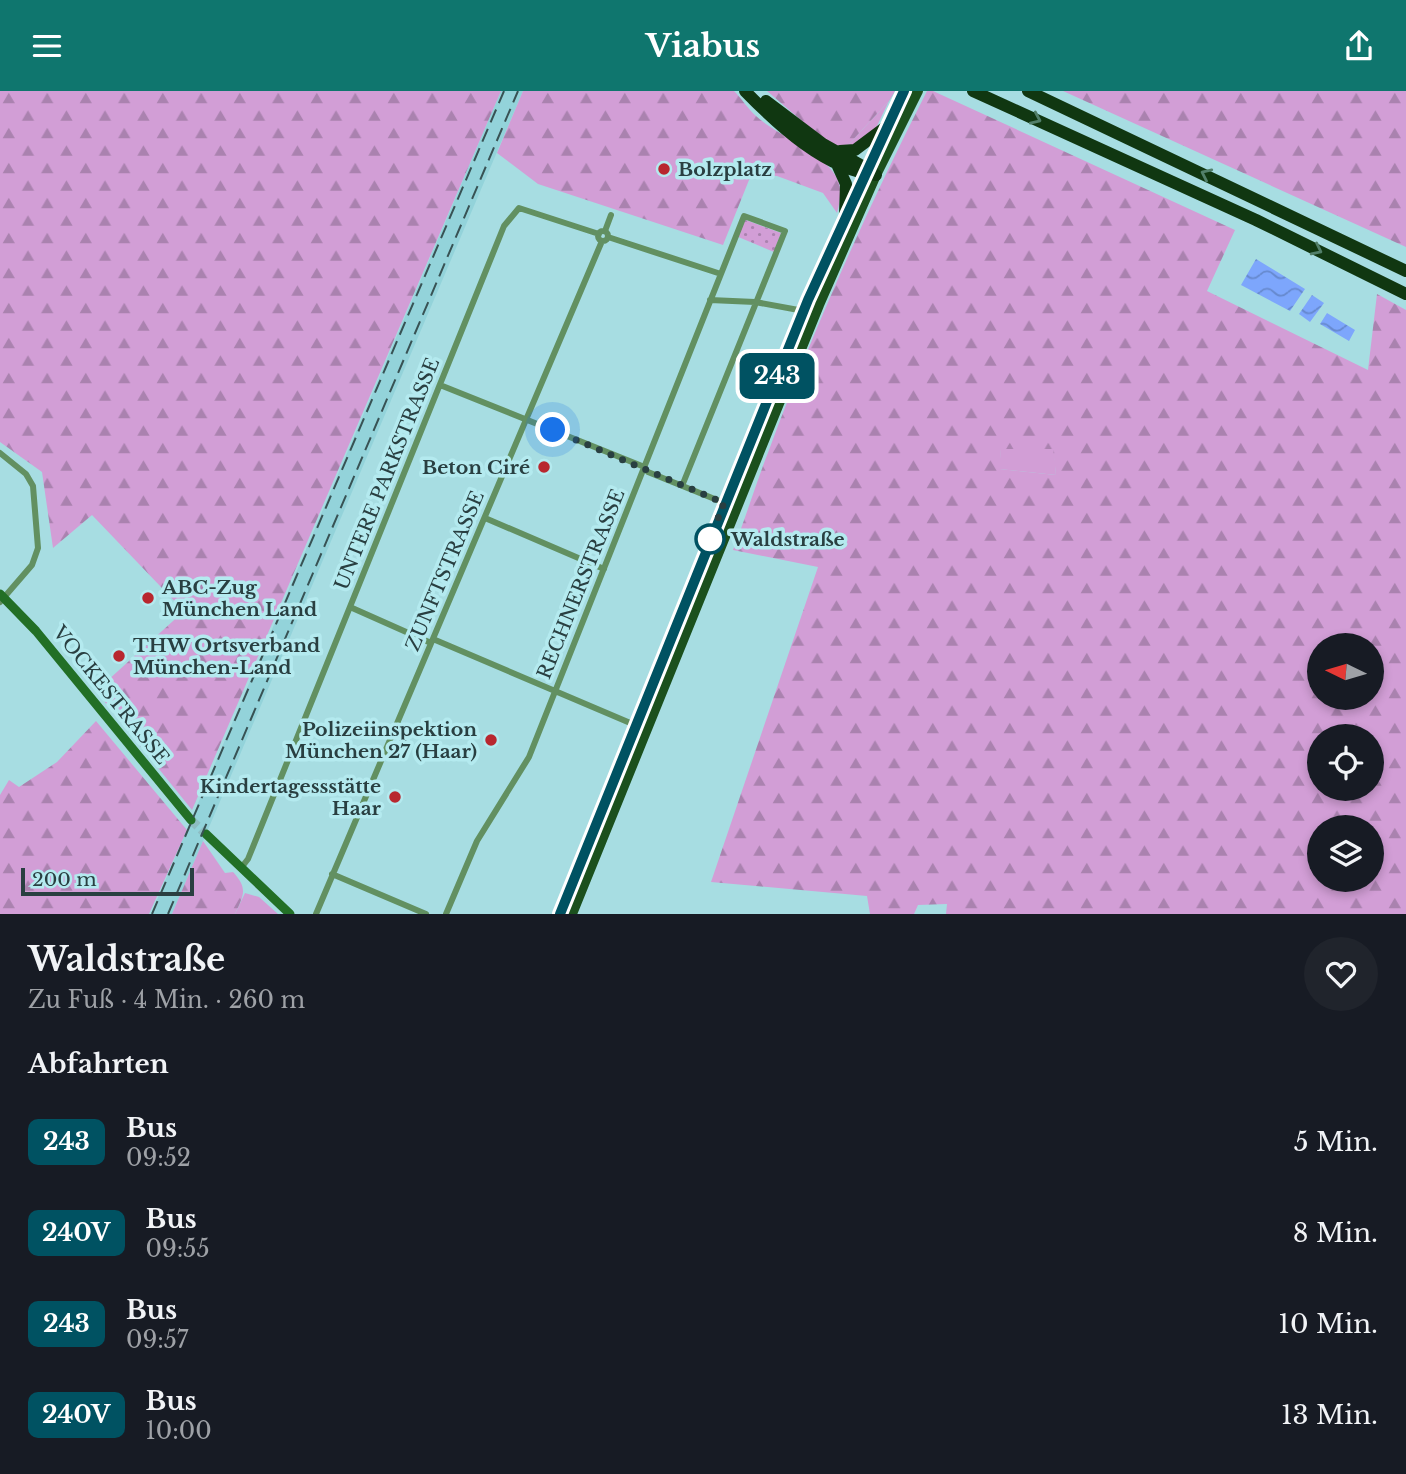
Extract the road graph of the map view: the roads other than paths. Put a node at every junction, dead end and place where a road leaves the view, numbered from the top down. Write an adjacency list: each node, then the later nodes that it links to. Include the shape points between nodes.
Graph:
1 (745, 91): 8 (highway, via 778,123)
2 (755, 91): 8 (highway)
3 (918, 91): 9 (main road)
4 (973, 91): 15 (highway, one-way to 15)
5 (1028, 91): 13 (highway, one-way to 5)
6 (902, 95): 7 (main road)
7 (887, 126): 8 (highway, via 855,150); 9 (main road)
8 (834, 155): 9 (highway); 10 (highway, via 846,184)
9 (869, 172): 10 (main road); 18 (main road)
10 (845, 214): 18 (main road)
11 (611, 215): 12 (street, ZUNFTSTRASSE)
12 (604, 236): 14 (street); 19 (street, UNTERE PARKSTRASSE, via 516,209 504,226); 20 (street, ZUNFTSTRASSE)
13 (1406, 271)
14 (720, 274): 16 (street, RECHNERSTRASSE); 17 (street, RECHNERSTRASSE, via 742,217 785,231)
15 (1406, 294)
16 (710, 300): 17 (street); 22 (street, RECHNERSTRASSE)
17 (755, 302): 18 (street); 23 (street)
18 (810, 305): 24 (main road)
19 (440, 385): 20 (street); 28 (street, UNTERE PARKSTRASSE)
20 (527, 419): 22 (street); 25 (street, ZUNFTSTRASSE)
21 (0, 453): 27 (street, via 30,479 38,536 32,565)
22 (645, 469): 23 (street); 26 (street, RECHNERSTRASSE)
23 (682, 486): 24 (street)
24 (730, 506): 31 (main road); 41 (main road)
25 (485, 518): 26 (street); 29 (street, ZUNFTSTRASSE)
26 (604, 569): 30 (street, RECHNERSTRASSE)
27 (1, 598): 32 (main road, VOCKESTRASSE, via 36,631)
28 (350, 607): 29 (street); 34 (street, UNTERE PARKSTRASSE)
29 (432, 641): 30 (street); 35 (street, ZUNFTSTRASSE)
30 (555, 691): 31 (street); 39 (street, RECHNERSTRASSE, via 529,757 477,841)
31 (635, 725): 40 (main road)
32 (191, 820)
33 (206, 834): 34 (main road)
34 (242, 868): 36 (main road)
35 (332, 874): 37 (street, ZUNFTSTRASSE); 38 (street)
36 (290, 914)
37 (316, 914)
38 (426, 914)
39 (446, 914)
40 (560, 914)
41 (572, 914)

